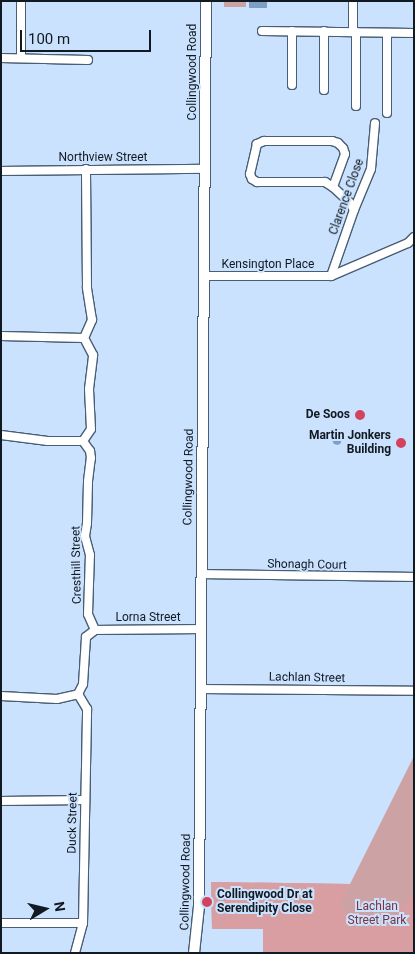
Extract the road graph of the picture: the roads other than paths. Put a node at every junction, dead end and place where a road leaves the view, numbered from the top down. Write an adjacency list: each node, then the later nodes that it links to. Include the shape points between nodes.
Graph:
1 (21, 1): 11 (street)
2 (206, 1): 19 (street, Collingwood Road)
3 (353, 1): 7 (street)
4 (262, 31): 5 (street)
5 (292, 31): 6 (street); 13 (street)
6 (324, 31): 7 (street); 14 (street)
7 (354, 32): 8 (street); 15 (street)
8 (388, 33): 9 (street); 16 (street)
9 (414, 33)
10 (1, 58): 11 (street)
11 (21, 58): 12 (street)
12 (88, 60)
13 (292, 85)
14 (324, 90)
15 (356, 106)
16 (387, 114)
17 (375, 123): 22 (street, Clarence Close, via 371,169)
18 (86, 169): 19 (street, Northview Street); 20 (street, Northview Street); 27 (street, via 87,287 92,320)
19 (204, 169): 24 (street, Collingwood Road)
20 (1, 171)
21 (333, 186): 21 (street, via 344,154 338,144 264,141 257,144 250,174 252,180 325,182); 22 (street)
22 (354, 210): 25 (street, Clarence Close)
23 (413, 238): 25 (street)
24 (204, 276): 25 (street, Kensington Place); 30 (street, Collingwood Road)
25 (331, 276)
26 (1, 336): 27 (street)
27 (84, 338): 29 (street, via 92,355 89,388 91,429)
28 (1, 436): 29 (street)
29 (83, 441): 33 (street, Cresthill Street, via 91,458 85,536 90,555 88,614)
30 (201, 574): 31 (street, Shonagh Court); 32 (street, Collingwood Road)
31 (414, 578)
32 (201, 629): 33 (street, Lorna Street); 34 (street, Collingwood Road)
33 (95, 630): 36 (street, via 86,637 83,684)
34 (200, 689): 35 (street, Lachlan Street); 43 (street, Collingwood Road, via 199,906)
35 (414, 691)
36 (78, 694): 37 (street, via 56,699); 38 (street, Duck Street, via 87,708)
37 (1, 696)
38 (84, 800): 39 (street); 41 (street, Duck Street)
39 (1, 801)
40 (1, 923): 41 (street)
41 (84, 923): 42 (street, Duck Street)
42 (76, 953)
43 (194, 953)

